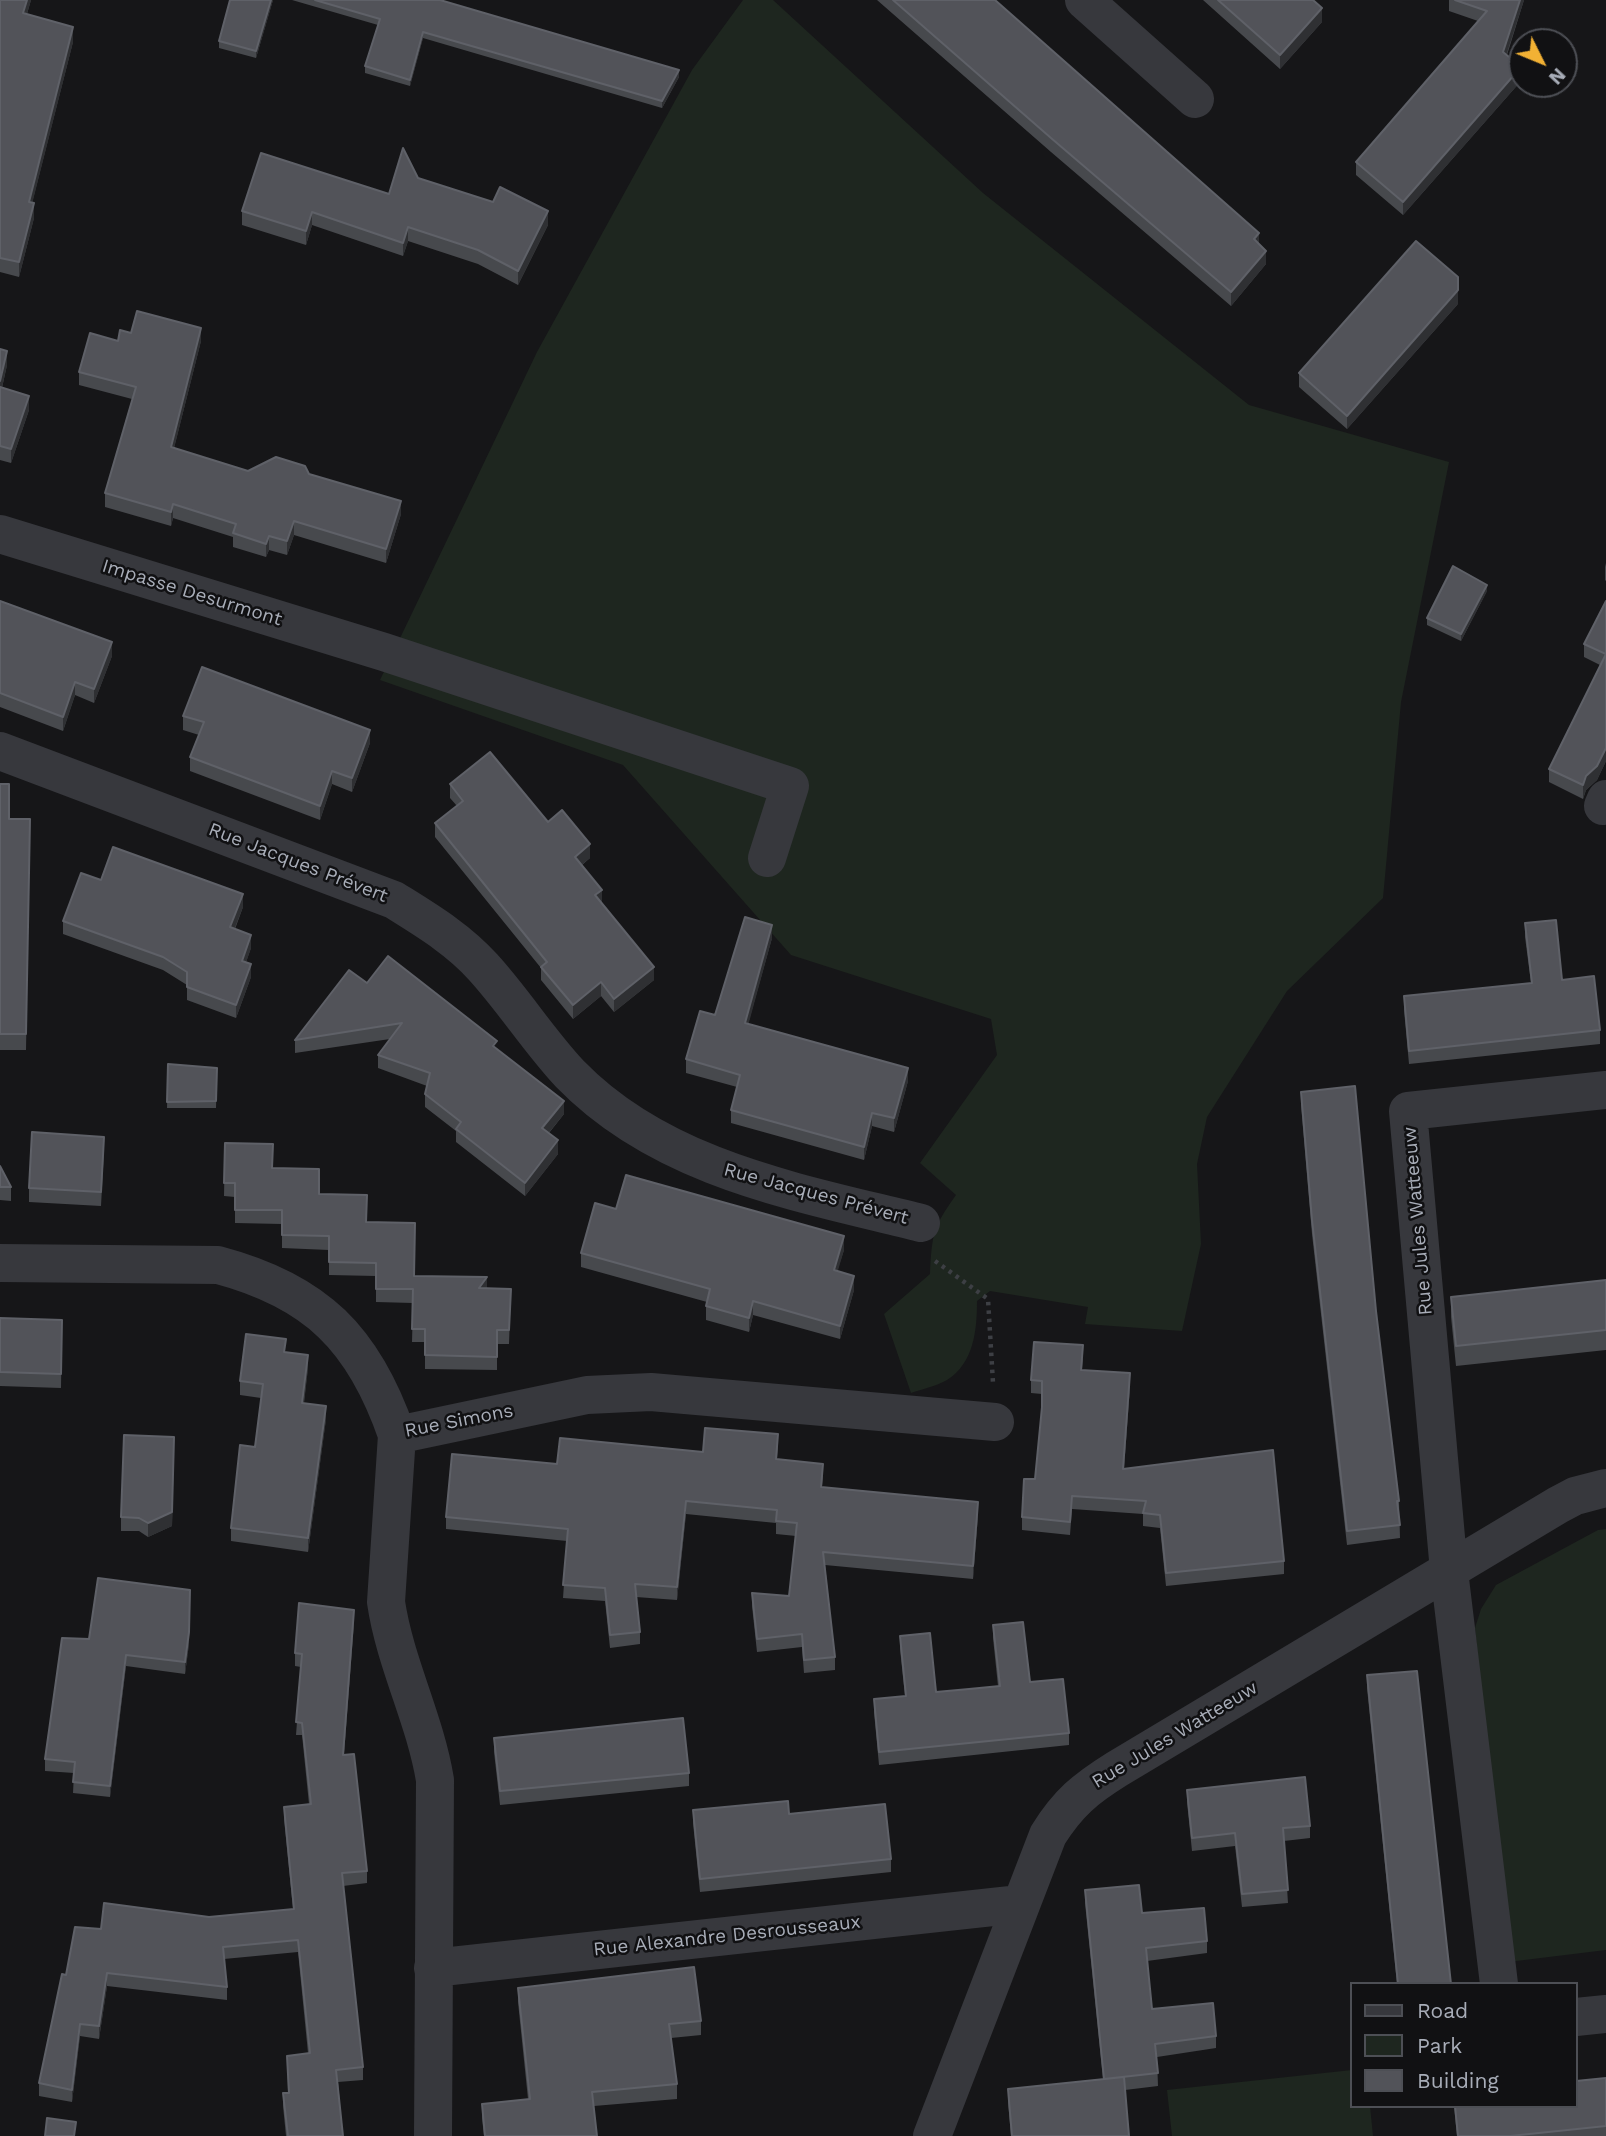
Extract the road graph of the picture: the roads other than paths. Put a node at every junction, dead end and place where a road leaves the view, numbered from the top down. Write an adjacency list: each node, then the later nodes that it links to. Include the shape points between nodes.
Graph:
1 (1084, 0): 2 (street)
2 (1195, 99)
3 (0, 534): 5 (street, Impasse Desurmont, via 384,652 790,786)
4 (0, 751): 7 (street, Rue Jacques Prévert, via 394,900 440,929 481,965 570,1073 612,1111 662,1142 726,1172)
5 (767, 858)
6 (1606, 1090): 12 (street, Rue Jules Watteeuw, via 1408,1111)
7 (920, 1223)
8 (0, 1263): 10 (street, Rue Simons, via 218,1265 270,1283 302,1299 341,1331 386,1404)
9 (995, 1422): 10 (street, Rue Simons, via 618,1392)
10 (397, 1435): 14 (street, via 386,1602 435,1780)
11 (1606, 1488): 12 (street, Rue Jules Watteeuw, via 1575,1496)
12 (1449, 1571): 13 (street, Rue Jules Watteeuw, via 1089,1787 1064,1810 1048,1835); 15 (street, Rue Jules Watteeuw)
13 (1020, 1904): 14 (street, Rue Alexandre Desrousseaux); 19 (street, Rue Jules Watteeuw)
14 (433, 1968): 18 (street)
15 (1499, 1982)
16 (1606, 2014): 17 (street)
17 (1578, 2017)
18 (433, 2136)
19 (932, 2136)

